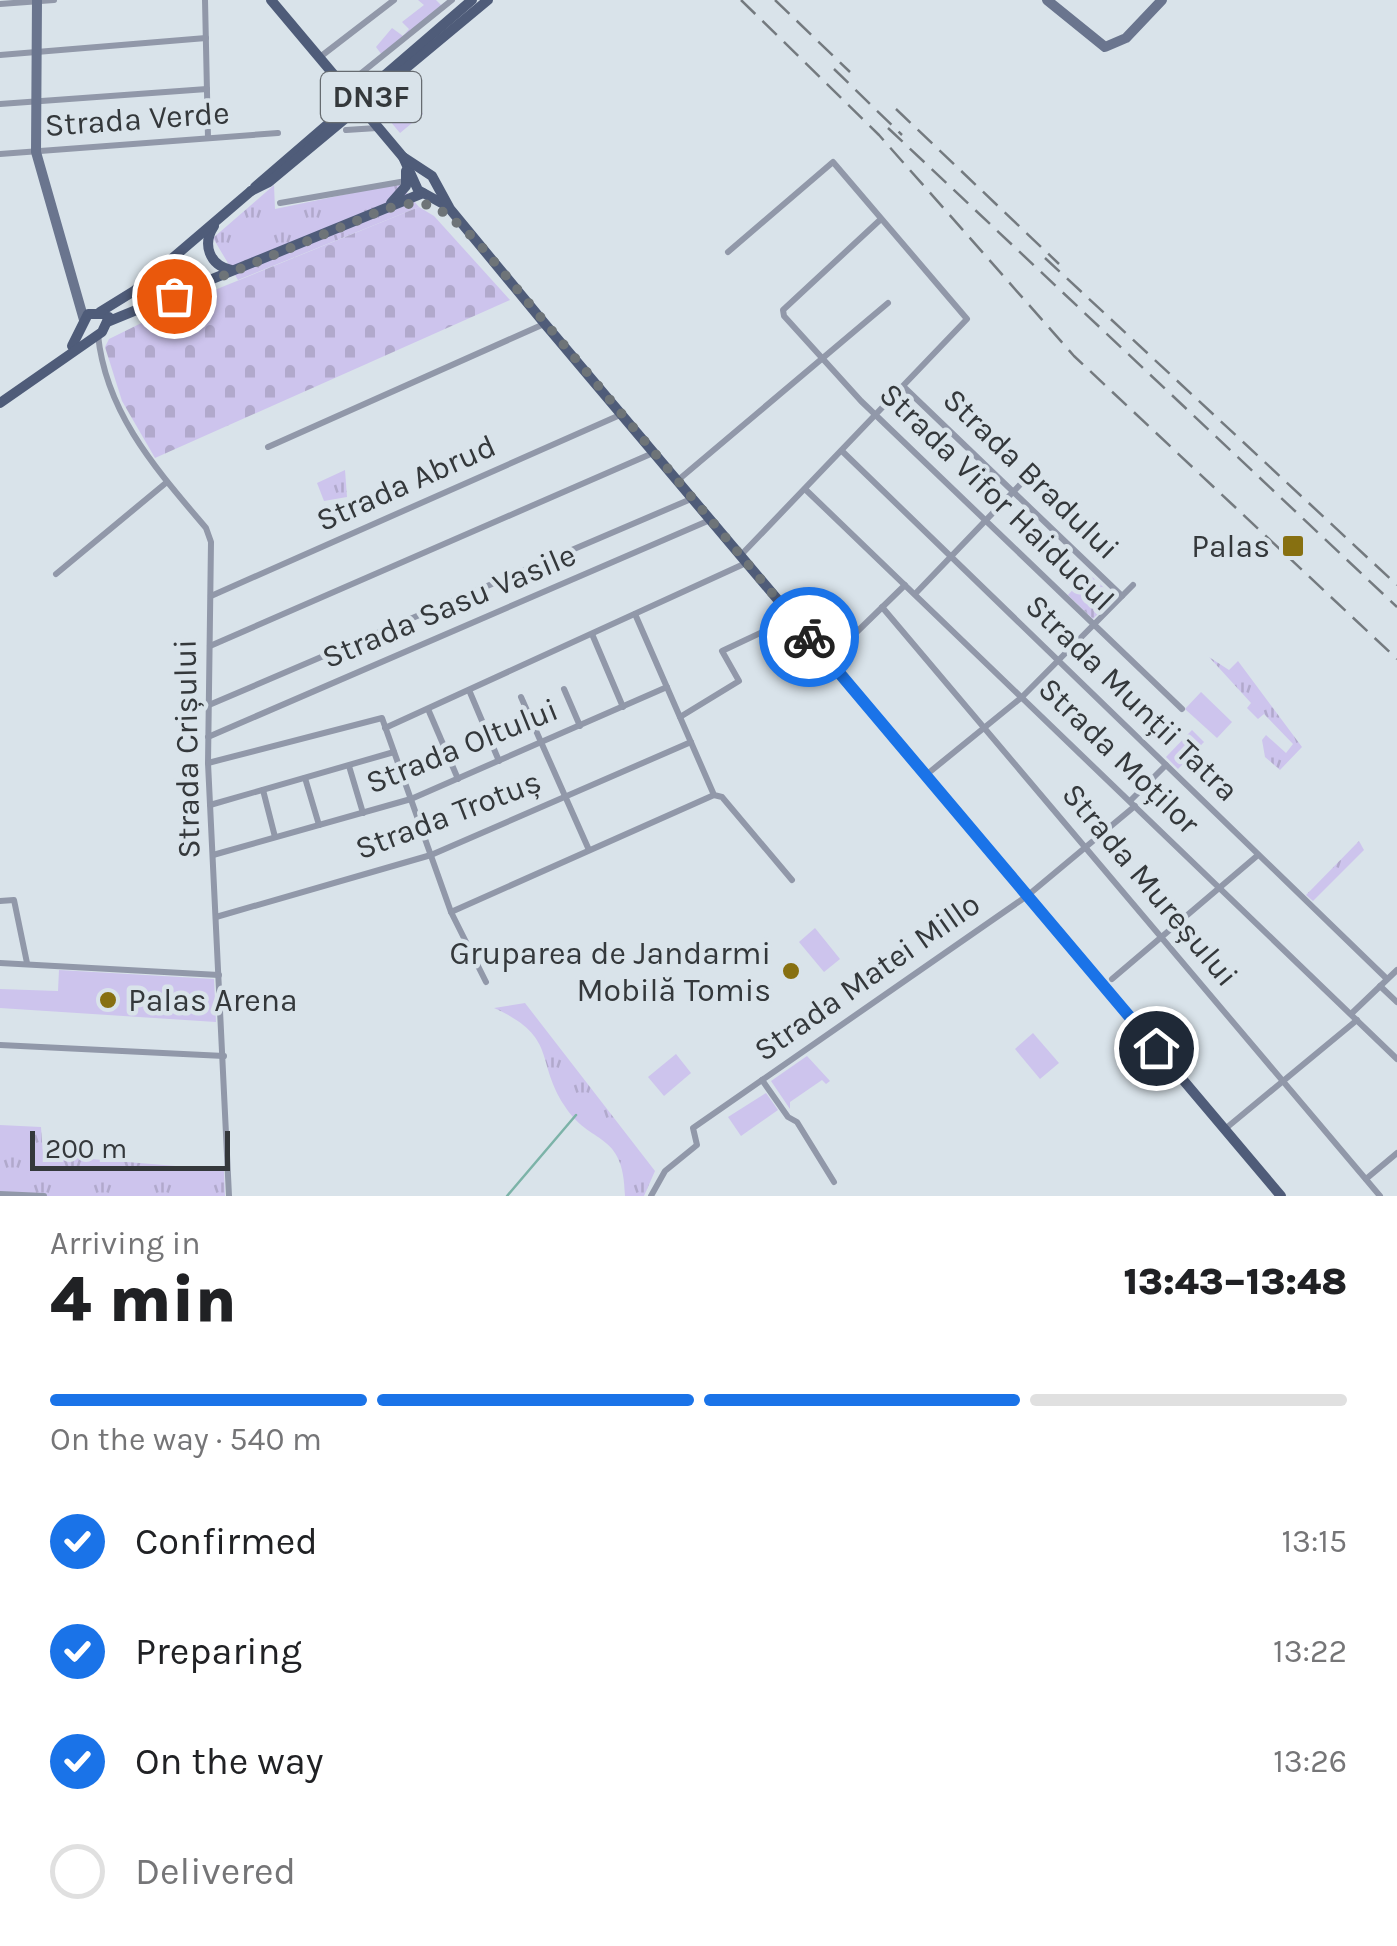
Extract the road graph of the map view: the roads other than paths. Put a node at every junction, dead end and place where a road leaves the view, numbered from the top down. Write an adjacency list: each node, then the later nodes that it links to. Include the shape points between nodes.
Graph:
1 (54, 0): 10 (street)
2 (205, 0): 12 (street)
3 (271, 0): 15 (main road)
4 (394, 0): 15 (street)
5 (452, 0): 16 (street)
6 (472, 0): 31 (main road, DN3F, bridge)
7 (488, 0): 31 (main road, DN3F, bridge)
8 (1048, 0): 9 (street, via 1105,47 1126,38)
9 (1162, 0)
10 (36, 1): 11 (street); 13 (street)
11 (0, 4)
12 (206, 38): 13 (street); 17 (street)
13 (36, 52): 14 (street); 18 (street)
14 (0, 55)
15 (320, 58): 16 (main road)
16 (344, 87): 20 (main road)
17 (207, 89): 18 (street); 23 (street)
18 (36, 101): 19 (street); 25 (street)
19 (0, 104)
20 (378, 128): 21 (street); 24 (main road)
21 (346, 130)
22 (278, 133): 23 (street, Strada Verde)
23 (208, 138): 25 (street, Strada Verde)
24 (394, 146): 27 (main road); 29 (main road)
25 (36, 152): 26 (street, Strada Verde); 39 (street)
26 (0, 154)
27 (403, 157): 28 (main road); 29 (main road)
28 (426, 173): 29 (main road); 30 (main road)
29 (412, 181): 30 (main road); 32 (street); 33 (main road)
30 (428, 190): 33 (main road); 36 (main road)
31 (251, 191): 34 (main road, DN3F)
32 (280, 204)
33 (383, 210): 36 (main road, via 425,201); 38 (main road)
34 (221, 217): 38 (main road, via 208,238 209,252 220,267); 42 (main road, DN3F)
35 (881, 219): 37 (street, via 833,162); 45 (street, Strada Vifor Haiducul, via 784,310); 46 (street, via 966,319)
36 (475, 239): 43 (main road)
37 (728, 252)
38 (234, 271): 42 (main road)
39 (77, 288): 41 (street); 42 (street)
40 (888, 304): 45 (street)
41 (84, 322): 42 (main road); 42 (main road); 44 (main road)
42 (101, 324): 44 (main road); 55 (street, Strada Crișului, via 121,415)
43 (545, 324): 48 (main road); 50 (street)
44 (64, 355): 47 (main road)
45 (823, 360): 49 (street, Strada Vifor Haiducul); 54 (street)
46 (905, 388): 49 (street); 57 (street, Strada Bradului)
47 (0, 403)
48 (622, 415): 52 (main road); 67 (street, Strada Abrud)
49 (877, 417): 51 (street); 60 (street, Strada Vifor Haiducul)
50 (268, 447)
51 (842, 452): 56 (street); 61 (street, Strada Munții Tatra)
52 (654, 453): 54 (main road); 74 (street)
53 (1036, 468): 57 (street)
54 (677, 481): 58 (main road)
55 (167, 482): 63 (street); 67 (street, Strada Crișului, via 210,534)
56 (806, 490): 62 (street); 64 (street, Strada Moților)
57 (1014, 492): 60 (street); 68 (street, Strada Bradului)
58 (692, 499): 59 (main road); 82 (street)
59 (710, 520): 62 (main road); 90 (street, Strada Sasu Vasile)
60 (986, 521): 61 (street); 72 (street, Strada Vifor Haiducul)
61 (951, 557): 66 (street); 76 (street, Strada Munții Tatra)
62 (743, 560): 70 (street); 71 (main road)
63 (56, 574)
64 (905, 585): 66 (street, Strada Moților); 69 (street)
65 (1133, 585): 68 (street)
66 (915, 594): 81 (street, Strada Moților)
67 (210, 596): 74 (street, Strada Crișului)
68 (1122, 596): 72 (street)
69 (882, 607): 75 (street); 89 (street, Strada Mureșului)
70 (635, 614): 73 (street); 77 (street)
71 (792, 618): 75 (main road); 86 (street, via 722,650 739,681)
72 (1094, 625): 76 (street); 85 (street, Strada Vifor Haiducul)
73 (592, 634): 79 (street); 83 (street)
74 (210, 646): 82 (street, Strada Crișului)
75 (828, 660): 98 (main road)
76 (1058, 661): 81 (street); 97 (street, Strada Munții Tatra)
77 (667, 688): 83 (street, Strada Oltului); 86 (street)
78 (564, 689): 87 (street)
79 (468, 690): 84 (street); 94 (street)
80 (521, 697): 91 (street)
81 (1022, 697): 89 (street); 105 (street, Strada Moților)
82 (209, 705): 90 (street, Strada Crișului)
83 (623, 707): 87 (street, Strada Oltului)
84 (428, 708): 88 (street); 100 (street)
85 (1182, 709)
86 (680, 717): 92 (street)
87 (580, 726): 91 (street, Strada Oltului)
88 (386, 728): 93 (street); 95 (street, via 382,718)
89 (984, 728): 98 (street); 110 (street, Strada Mureșului)
90 (208, 737): 95 (street, Strada Crișului)
91 (541, 742): 94 (street, Strada Oltului); 103 (street)
92 (691, 742): 102 (street); 103 (street, Strada Trotuș)
93 (394, 752): 96 (street); 104 (street)
94 (500, 761): 100 (street, Strada Oltului)
95 (208, 763): 106 (street, Strada Crișului)
96 (349, 765): 99 (street); 107 (street)
97 (1166, 765): 105 (street, Strada Matei Millo); 114 (street, Strada Munții Tatra)
98 (926, 776): 117 (main road)
99 (305, 778): 101 (street); 108 (street)
100 (458, 779): 104 (street, Strada Oltului)
101 (263, 790): 106 (street); 109 (street)
102 (714, 794): 111 (street); 115 (street)
103 (566, 797): 111 (street); 113 (street, Strada Trotuș)
104 (411, 799): 107 (street, Strada Oltului); 113 (street)
105 (1132, 804): 110 (street, Strada Matei Millo); 116 (street, Strada Moților)
106 (210, 805): 112 (street, Strada Crișului)
107 (363, 813): 108 (street, Strada Oltului)
108 (318, 825): 109 (street, Strada Oltului)
109 (275, 837): 112 (street, Strada Oltului)
110 (1086, 848): 117 (street, Strada Matei Millo); 121 (street, Strada Mureșului)
111 (590, 850): 119 (street)
112 (213, 855): 120 (street, Strada Crișului)
113 (431, 855): 119 (street); 120 (street, Strada Trotuș)
114 (1258, 855): 116 (street); 128 (street, Strada Munții Tatra)
115 (792, 880)
116 (1220, 888): 121 (street); 130 (street, Strada Moților)
117 (1027, 896): 134 (street, Strada Matei Millo); 136 (main road)
118 (0, 901): 123 (street, via 14,900)
119 (452, 912): 127 (street)
120 (216, 917): 125 (street, Strada Crișului)
121 (1161, 938): 126 (street); 135 (street, Strada Mureșului)
122 (0, 963): 123 (street)
123 (28, 964): 125 (street)
124 (1397, 970): 128 (street)
125 (219, 975): 132 (street, Strada Crișului)
126 (1112, 979)
127 (486, 982)
128 (1384, 982): 129 (street, Strada Munții Tatra); 130 (street)
129 (1397, 1002)
130 (1354, 1017): 133 (street, Strada Moților); 135 (street)
131 (0, 1045): 132 (street)
132 (224, 1056): 142 (street, Strada Crișului)
133 (1397, 1059)
134 (762, 1080): 139 (street, via 798,1122); 143 (street, Strada Matei Millo, via 693,1128 697,1144 665,1172)
135 (1284, 1081): 136 (street); 138 (street, Strada Mureșului)
136 (1224, 1130): 144 (main road)
137 (1397, 1153): 138 (street)
138 (1366, 1180): 145 (street, Strada Mureșului)
139 (834, 1182)
140 (0, 1194): 141 (street)
141 (44, 1196)
142 (229, 1196)
143 (651, 1196)
144 (1281, 1196)
145 (1380, 1196)

